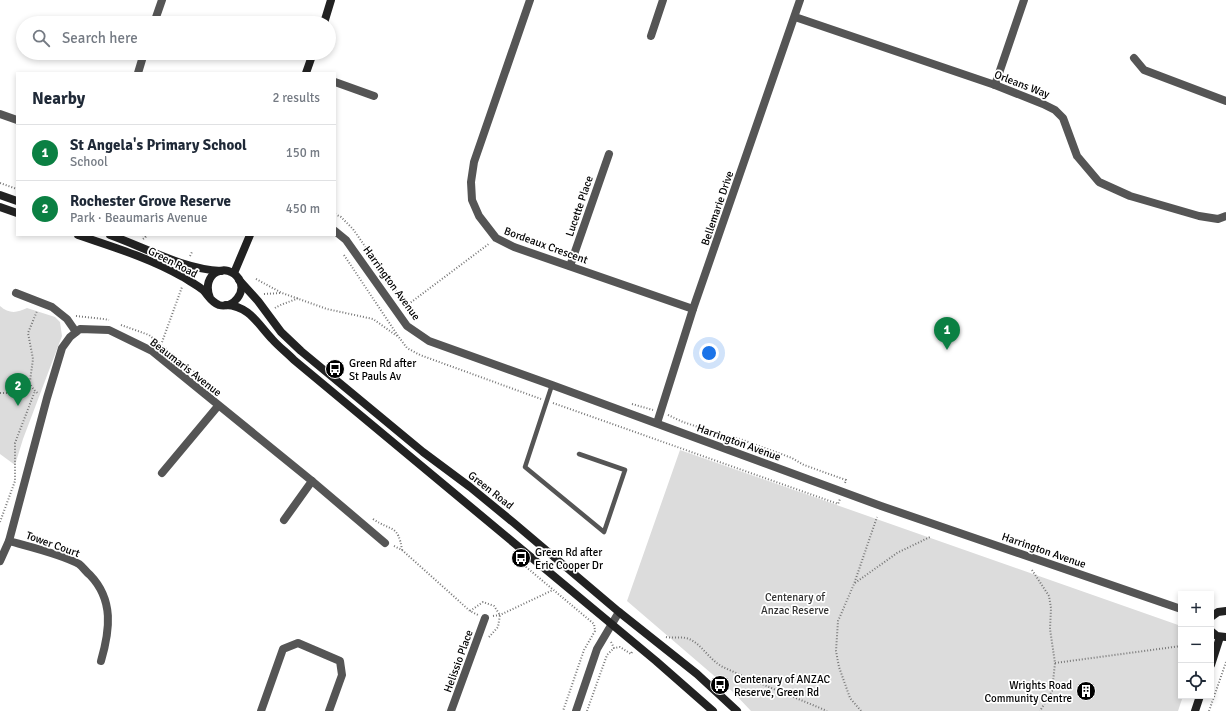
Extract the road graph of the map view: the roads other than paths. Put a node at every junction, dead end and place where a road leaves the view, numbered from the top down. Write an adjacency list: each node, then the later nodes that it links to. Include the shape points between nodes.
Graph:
1 (162, 0): 7 (street)
2 (332, 0): 8 (main road)
3 (530, 0): 32 (street, Bordeaux Crescent, via 474,162 472,200 479,216 496,238 514,247)
4 (663, 0): 10 (street)
5 (800, 0): 9 (street, Bellemarie Drive)
6 (1024, 0): 17 (street)
7 (156, 16)
8 (326, 16)
9 (795, 17): 17 (street, Orleans Way); 38 (street, Bellemarie Drive)
10 (651, 36)
11 (1134, 58): 19 (street, via 1144,70)
12 (142, 60): 14 (street)
13 (311, 60): 15 (main road)
14 (138, 72)
15 (307, 72)
16 (336, 82): 18 (street)
17 (995, 85): 27 (street, Orleans Way, via 1056,110 1063,118 1077,156 1099,182 1130,196 1198,216 1218,219)
18 (374, 96)
19 (1226, 101)
20 (0, 114): 21 (street)
21 (16, 120)
22 (609, 154): 32 (street, Lucette Place)
23 (0, 195): 24 (main road)
24 (16, 201)
25 (0, 207): 26 (main road)
26 (16, 213)
27 (1226, 216)
28 (336, 232): 40 (street, Harrington Avenue, via 346,240 407,326 429,341)
29 (81, 236): 36 (main road, Green Road, via 160,265 182,277)
30 (113, 236): 33 (main road, Green Road, via 187,265)
31 (250, 236): 34 (main road)
32 (570, 266): 38 (street, Bordeaux Crescent)
33 (222, 271): 34 (main road); 36 (main road, via 216,273 207,283)
34 (237, 276): 37 (main road, via 241,293 232,303); 52 (main road, Green Road, via 281,332 301,351 514,523)
35 (16, 293): 39 (street, via 52,307 68,320)
36 (210, 298): 37 (main road, via 218,304)
37 (226, 305): 55 (main road, via 248,312 272,340 294,360)
38 (693, 309): 42 (street, Bellemarie Drive)
39 (76, 332): 41 (street, Beaumaris Avenue, via 80,329 109,330 152,351); 47 (street, via 62,348)
40 (552, 385): 42 (street, Harrington Avenue); 43 (lane, via 525,467 604,532 625,470)
41 (218, 406): 44 (street); 45 (street, Beaumaris Avenue)
42 (656, 423): 50 (street, Harrington Avenue, via 881,506)
43 (579, 454)
44 (162, 473)
45 (312, 481): 46 (street); 48 (street, Beaumaris Avenue)
46 (284, 520)
47 (9, 541): 49 (street); 57 (street, Tower Court, via 80,565 98,584 107,604 108,618 107,643)
48 (385, 543)
49 (0, 561)
50 (1178, 608)
51 (1226, 611): 53 (main road)
52 (619, 612): 55 (street); 65 (main road, Green Road, via 697,674)
53 (1214, 615)
54 (485, 618): 62 (street, Helissio Place)
55 (611, 624): 63 (street, via 598,650); 64 (main road)
56 (1223, 637): 58 (main road)
57 (101, 661)
58 (1211, 663)
59 (1199, 699): 66 (main road)
60 (261, 711): 61 (street, via 283,650 298,644 340,661 342,675)
61 (329, 711)
62 (451, 711)
63 (576, 711)
64 (713, 711)
65 (737, 711)
66 (1195, 711)

